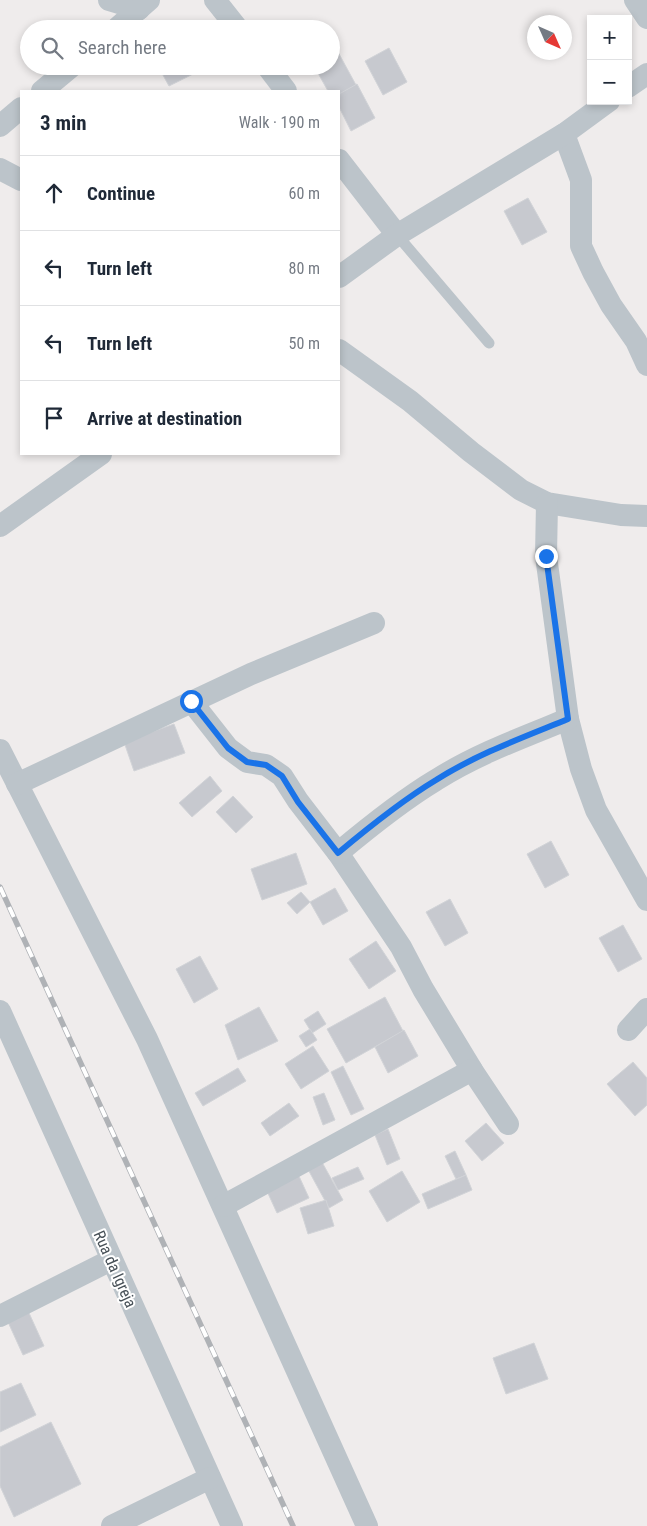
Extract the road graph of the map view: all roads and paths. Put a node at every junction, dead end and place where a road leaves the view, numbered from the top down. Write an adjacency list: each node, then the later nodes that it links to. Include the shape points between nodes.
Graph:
1 (109, 0): 4 (street)
2 (216, 0): 7 (street)
3 (634, 0): 5 (street)
4 (144, 4): 6 (street)
5 (647, 18)
6 (126, 20)
7 (231, 20)
8 (647, 74): 11 (street)
9 (61, 75): 12 (street)
10 (274, 75): 13 (street)
11 (632, 85)
12 (43, 90)
13 (285, 90)
14 (604, 105): 17 (street)
15 (20, 109): 16 (street)
16 (0, 126)
17 (564, 134): 21 (street); 25 (street, via 581,180 581,246)
18 (340, 161): 21 (street)
19 (0, 169): 20 (street)
20 (20, 179)
21 (397, 235): 22 (street); 23 (lane)
22 (340, 276)
23 (489, 343)
24 (340, 351): 27 (street, via 410,401 521,490)
25 (647, 365)
26 (100, 455): 29 (street)
27 (547, 503): 28 (street); 32 (street, via 546,556)
28 (647, 516)
29 (0, 526)
30 (374, 623): 31 (street)
31 (191, 701): 34 (street); 35 (street, via 228,748 247,762 266,765 282,776)
32 (568, 719): 35 (street, via 492,750 437,779); 36 (street, via 596,810)
33 (0, 750): 34 (street)
34 (18, 784): 43 (street, via 147,1039)
35 (338, 853): 41 (street, via 401,947)
36 (647, 900)
37 (647, 1009): 39 (street)
38 (0, 1011): 40 (street, Rua da Igreja)
39 (628, 1030)
40 (9, 1056): 44 (street, Rua da Igreja)
41 (472, 1070): 42 (street); 43 (street)
42 (508, 1124)
43 (223, 1206): 49 (street)
44 (111, 1260): 45 (street); 46 (street, Rua da Igreja)
45 (0, 1316)
46 (210, 1478): 47 (street); 48 (street, Rua da Igreja)
47 (112, 1526)
48 (232, 1526)
49 (367, 1526)

